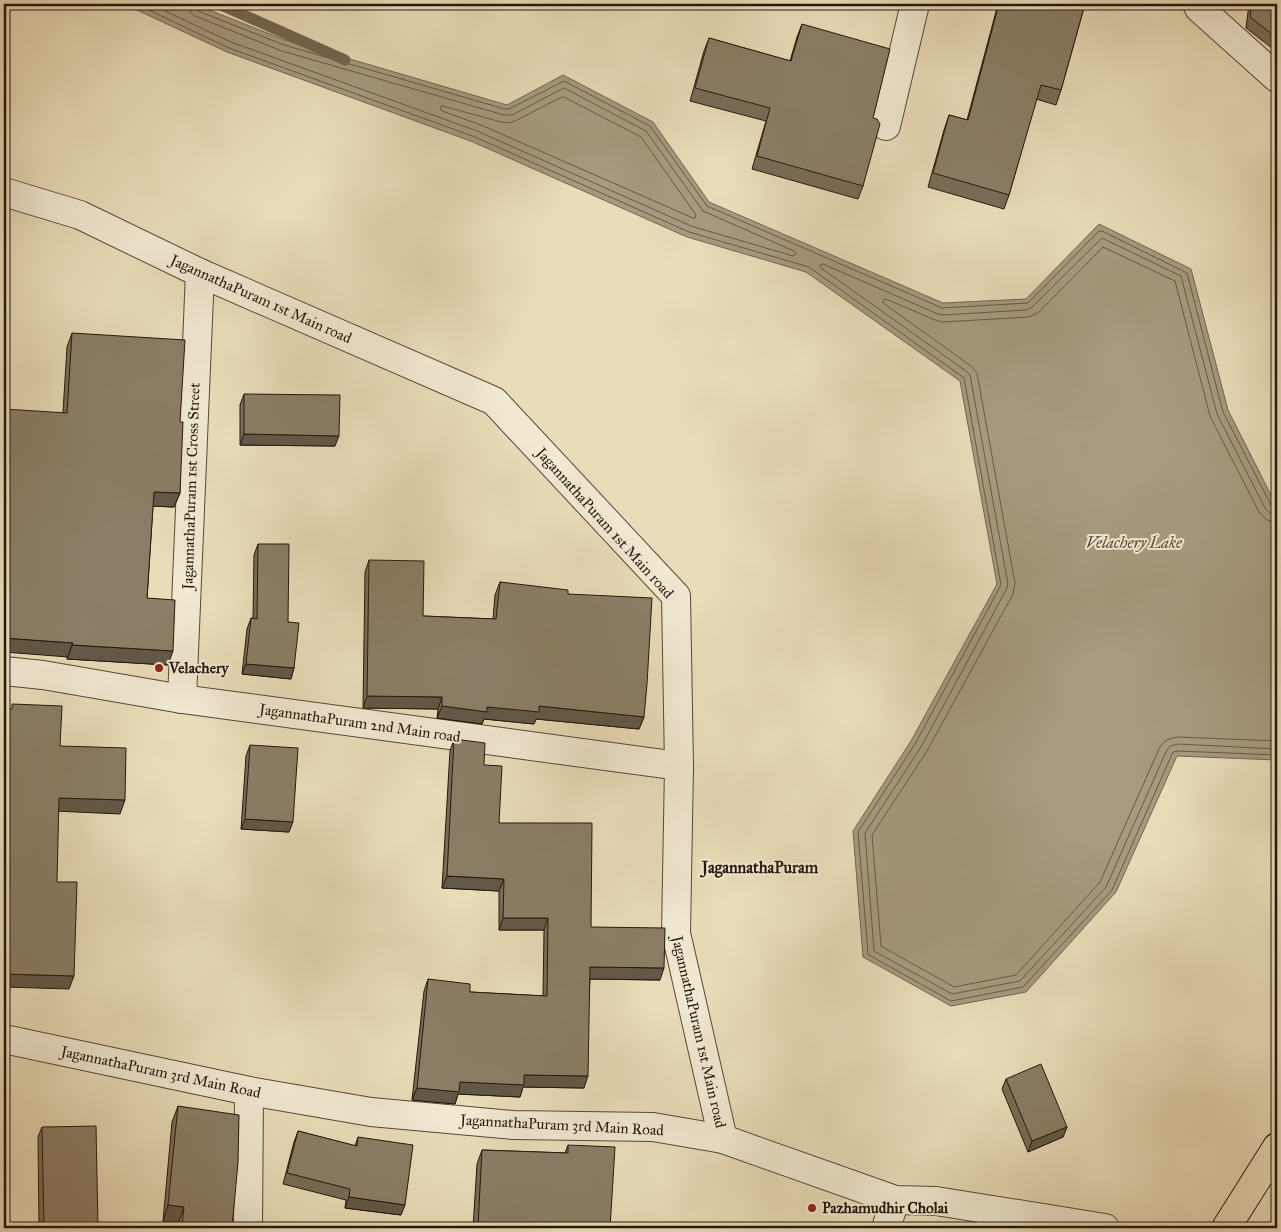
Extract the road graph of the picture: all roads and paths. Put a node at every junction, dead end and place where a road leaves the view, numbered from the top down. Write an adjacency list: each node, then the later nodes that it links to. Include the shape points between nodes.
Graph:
1 (915, 4): 4 (street)
2 (1196, 4): 3 (street)
3 (1277, 78)
4 (886, 126)
5 (4, 192): 6 (street, JagannathaPuram 1st Main road, via 80,215)
6 (200, 273): 8 (street, JagannathaPuram 1st Cross Street); 9 (street, JagannathaPuram 1st Main road, via 494,401 676,596)
7 (4, 671): 8 (street, JagannathaPuram 2nd Main road)
8 (182, 699): 9 (street, JagannathaPuram 2nd Main road)
9 (679, 766): 12 (street, JagannathaPuram 1st Main road, via 676,933)
10 (8, 1040): 11 (street, JagannathaPuram 3rd Main Road)
11 (249, 1090): 12 (street, JagannathaPuram 3rd Main Road, via 380,1112 513,1125 653,1127); 15 (street)
12 (723, 1139): 14 (street, JagannathaPuram 3rd Main Road)
13 (1277, 1147): 18 (main road)
14 (895, 1200): 16 (street); 17 (street, JagannathaPuram 3rd Main Road, via 936,1201)
15 (248, 1228)
16 (886, 1228)
17 (1105, 1228)
18 (1226, 1228)

